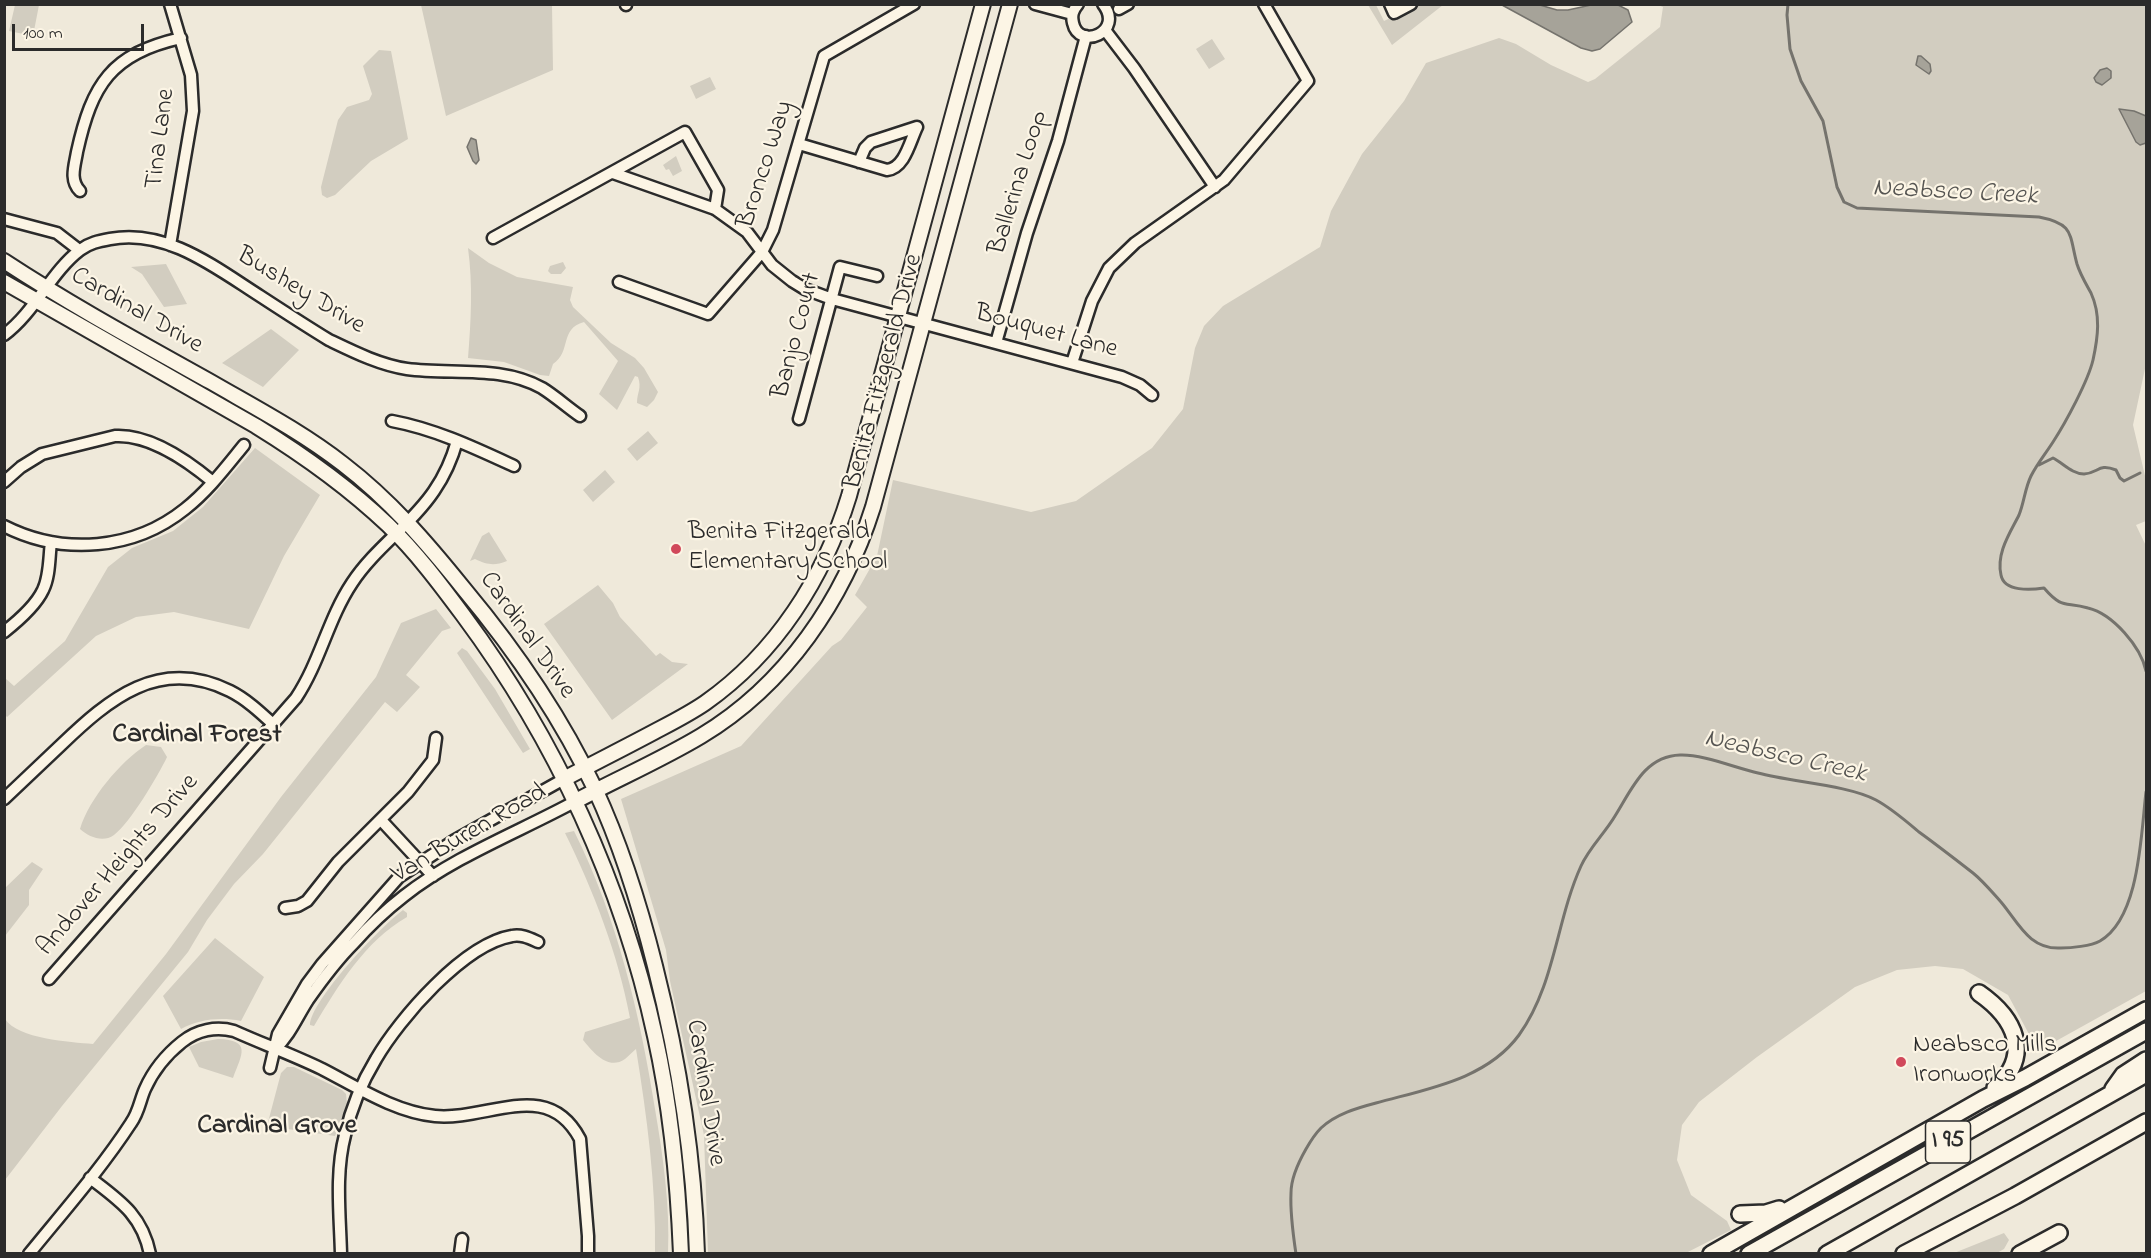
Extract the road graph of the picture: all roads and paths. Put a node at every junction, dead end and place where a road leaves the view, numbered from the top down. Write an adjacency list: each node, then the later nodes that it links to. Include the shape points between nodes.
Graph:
1 (170, 4): 13 (street, Tina Lane)
2 (914, 4): 14 (street, Bronco Way, via 824,56)
3 (983, 4): 32 (main road, Benita Fitzgerald Drive)
4 (1010, 4): 33 (main road, Benita Fitzgerald Drive)
5 (1035, 4): 10 (street)
6 (1103, 4): 11 (street, via 1109,14)
7 (1264, 4): 17 (street, via 1308,81)
8 (1390, 4): 9 (street, via 1394,13)
9 (1411, 4)
10 (1075, 9): 12 (street, via 1073,26)
11 (1105, 30): 12 (street, via 1097,36); 17 (street)
12 (1086, 36): 35 (street, Ballerina Loop)
13 (181, 38): 18 (street, via 132,56 100,85 84,120 73,174); 22 (street, Tina Lane, via 191,75 193,111)
14 (799, 144): 15 (street); 24 (street, Bronco Way, via 777,221)
15 (859, 162): 15 (street, via 887,170 896,167 916,127 871,142)
16 (613, 173): 19 (street, Bouquet Lane); 19 (street, via 685,132 718,190); 21 (street)
17 (1215, 187): 36 (street, via 1135,243 1109,268 1092,301)
18 (80, 191)
19 (715, 209): 24 (street, Bouquet Lane, via 747,232)
20 (4, 219): 23 (street, via 57,233)
21 (494, 238)
22 (170, 245): 23 (street, Bushey Drive, via 115,237); 38 (street, Bushey Drive, via 204,260 351,351 407,369 505,375 543,388)
23 (79, 250): 29 (street, Bushey Drive)
24 (762, 252): 28 (street, Bronco Way, via 708,314); 30 (street, Bouquet Lane, via 772,265 805,289)
25 (4, 261): 29 (main road, Cardinal Drive)
26 (877, 276): 30 (street, Banjo Court, via 840,267)
27 (4, 282): 31 (main road, Cardinal Drive)
28 (619, 282)
29 (47, 289): 31 (street, Bushey Drive); 46 (main road, Cardinal Drive, via 311,441 370,486)
30 (832, 299): 32 (street, Bouquet Lane); 39 (street, Banjo Court)
31 (37, 302): 34 (street, Bushey Drive); 48 (main road, Cardinal Drive, via 296,451 356,496)
32 (898, 316): 33 (street, Bouquet Lane); 53 (main road, Benita Fitzgerald Drive, via 842,519 822,568 791,617 741,673 705,703)
33 (923, 324): 35 (street, Bouquet Lane); 55 (main road, Benita Fitzgerald Drive, via 866,530 847,574 819,622 768,683 721,723)
34 (4, 335)
35 (996, 344): 36 (street, Bouquet Lane)
36 (1072, 363): 37 (street, Bouquet Lane, via 1133,381)
37 (1152, 395)
38 (579, 416)
39 (799, 419)
40 (392, 421): 41 (street)
41 (457, 441): 43 (street); 46 (street, Andover Heights Drive, via 438,484)
42 (244, 445): 45 (street)
43 (514, 466)
44 (4, 482): 45 (street, via 42,453 115,436 145,440 194,466)
45 (213, 482): 49 (street, via 185,510 141,535 105,544)
46 (408, 522): 48 (street, Andover Heights Drive); 53 (main road, Cardinal Drive, via 509,646)
47 (4, 526): 49 (street)
48 (396, 533): 51 (street, Andover Heights Drive, via 352,583 315,666); 54 (main road, Cardinal Drive, via 501,668)
49 (51, 542): 50 (street, via 43,591)
50 (4, 632)
51 (273, 724): 56 (street, via 240,697 215,685 181,679 152,682 125,692 94,713); 63 (street, Andover Heights Drive)
52 (436, 738): 58 (street, via 431,763)
53 (585, 768): 54 (main road, Benita Fitzgerald Drive); 55 (main road, Cardinal Drive)
54 (564, 779): 57 (main road, Cardinal Drive); 59 (street, Van Buren Road)
55 (596, 791): 57 (main road, Benita Fitzgerald Drive); 86 (main road, Cardinal Drive, via 630,878 676,1054 696,1197)
56 (4, 799)
57 (576, 801): 60 (street, Van Buren Road); 85 (main road, Cardinal Drive, via 624,923 656,1038 672,1130)
58 (381, 820): 59 (street); 61 (street, via 338,862 307,901)
59 (420, 862): 60 (street); 67 (street, Van Buren Road, via 399,877 322,964 284,1023)
60 (433, 876): 67 (street, Van Buren Road, via 405,895 353,943)
61 (285, 908)
62 (538, 942): 71 (street, via 519,936 497,941 483,947 439,981 389,1039)
63 (49, 980)
64 (1979, 993): 73 (highway, via 1997,1006 2009,1022 2016,1051 2011,1071)
65 (2146, 1010): 73 (highway)
66 (2146, 1031): 88 (highway, I 95)
67 (275, 1049): 69 (street, Van Buren Road); 71 (street); 75 (street, via 219,1028 184,1040 154,1073 139,1110)
68 (2146, 1060): 72 (highway, via 2123,1075)
69 (270, 1068)
70 (2146, 1074): 72 (highway)
71 (361, 1089): 82 (street, via 342,1145); 84 (street, via 430,1116 466,1116 529,1104 552,1108 580,1139)
72 (2110, 1094): 89 (highway)
73 (1983, 1099): 76 (highway)
74 (2146, 1122): 90 (highway)
75 (90, 1178): 80 (street); 81 (street, via 130,1210 141,1225)
76 (1823, 1190): 77 (highway, via 1766,1213); 87 (highway)
77 (1740, 1214)
78 (2059, 1233): 91 (highway)
79 (462, 1239): 83 (street)
80 (29, 1254)
81 (150, 1254)
82 (341, 1254)
83 (460, 1254)
84 (588, 1254)
85 (681, 1254)
86 (698, 1254)
87 (1711, 1254)
88 (1749, 1254)
89 (1827, 1254)
90 (1905, 1254)
91 (2020, 1254)

